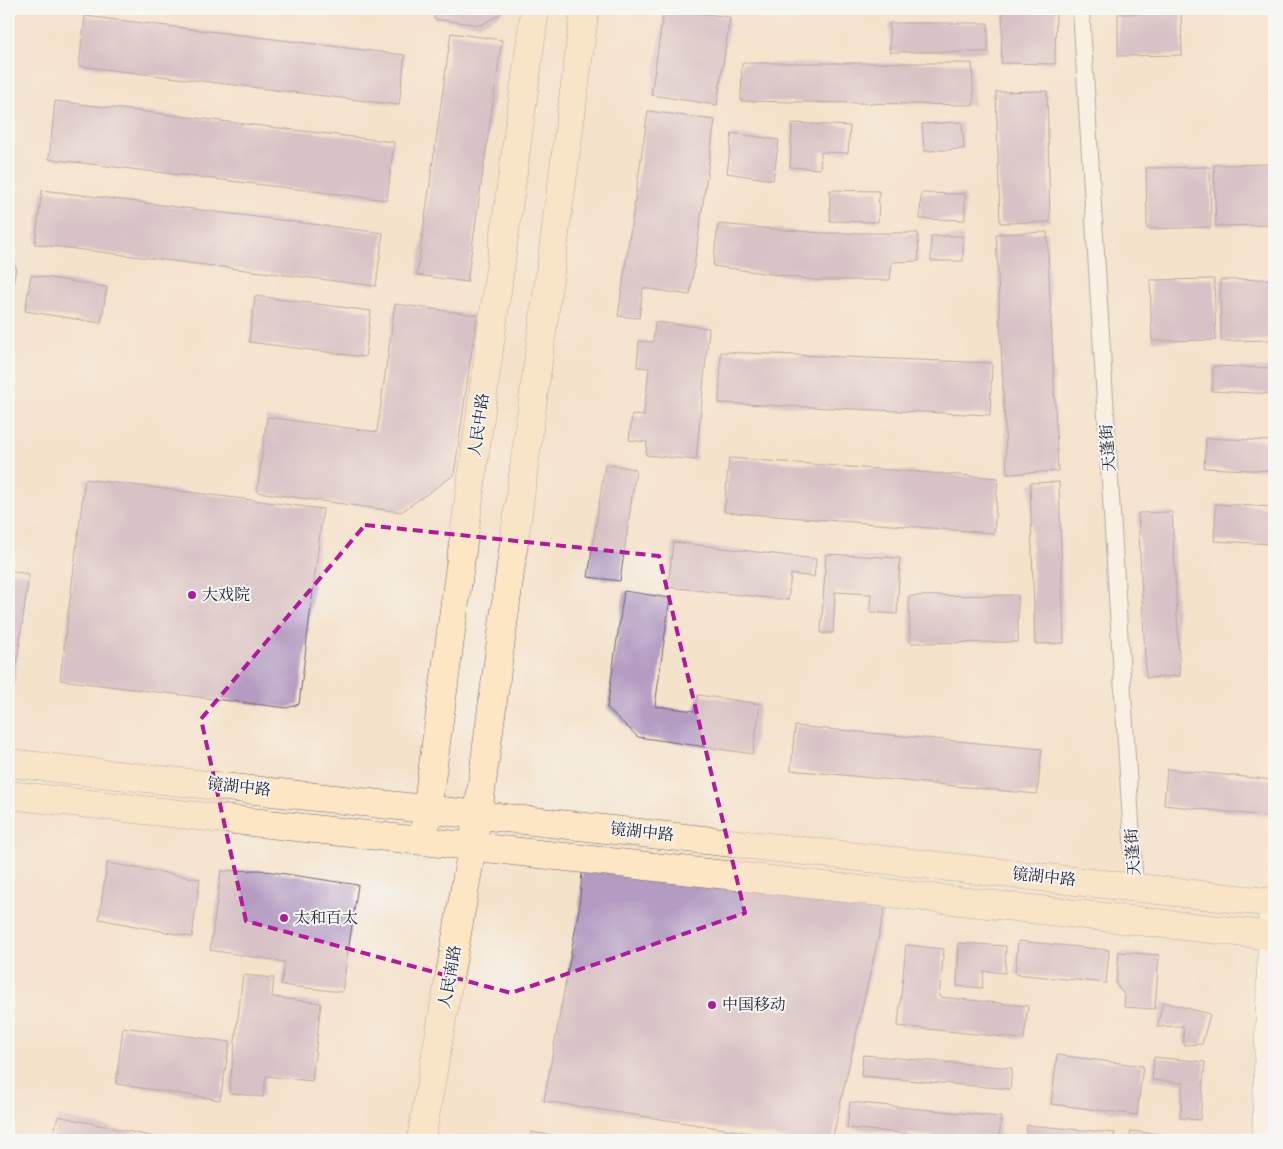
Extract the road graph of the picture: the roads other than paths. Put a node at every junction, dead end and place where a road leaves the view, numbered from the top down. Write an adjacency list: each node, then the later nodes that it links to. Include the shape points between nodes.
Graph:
1 (535, 9): 6 (main road, 人民中路)
2 (585, 9): 7 (main road)
3 (1081, 9): 10 (street, 天蓬街)
4 (9, 762): 6 (main road, 镜湖中路)
5 (9, 795): 8 (main road, 镜湖中路)
6 (428, 808): 7 (main road, 镜湖中路); 8 (main road, 人民中路)
7 (478, 813): 9 (main road, 人民南路); 10 (main road, 镜湖中路)
8 (423, 842): 9 (main road, 镜湖中路)
9 (472, 847): 12 (main road, 镜湖中路); 13 (main road, 人民南路)
10 (1135, 888): 11 (main road, 镜湖中路)
11 (1273, 903): 12 (street)
12 (1273, 935): 14 (street)
13 (421, 1140)
14 (1266, 1140)

